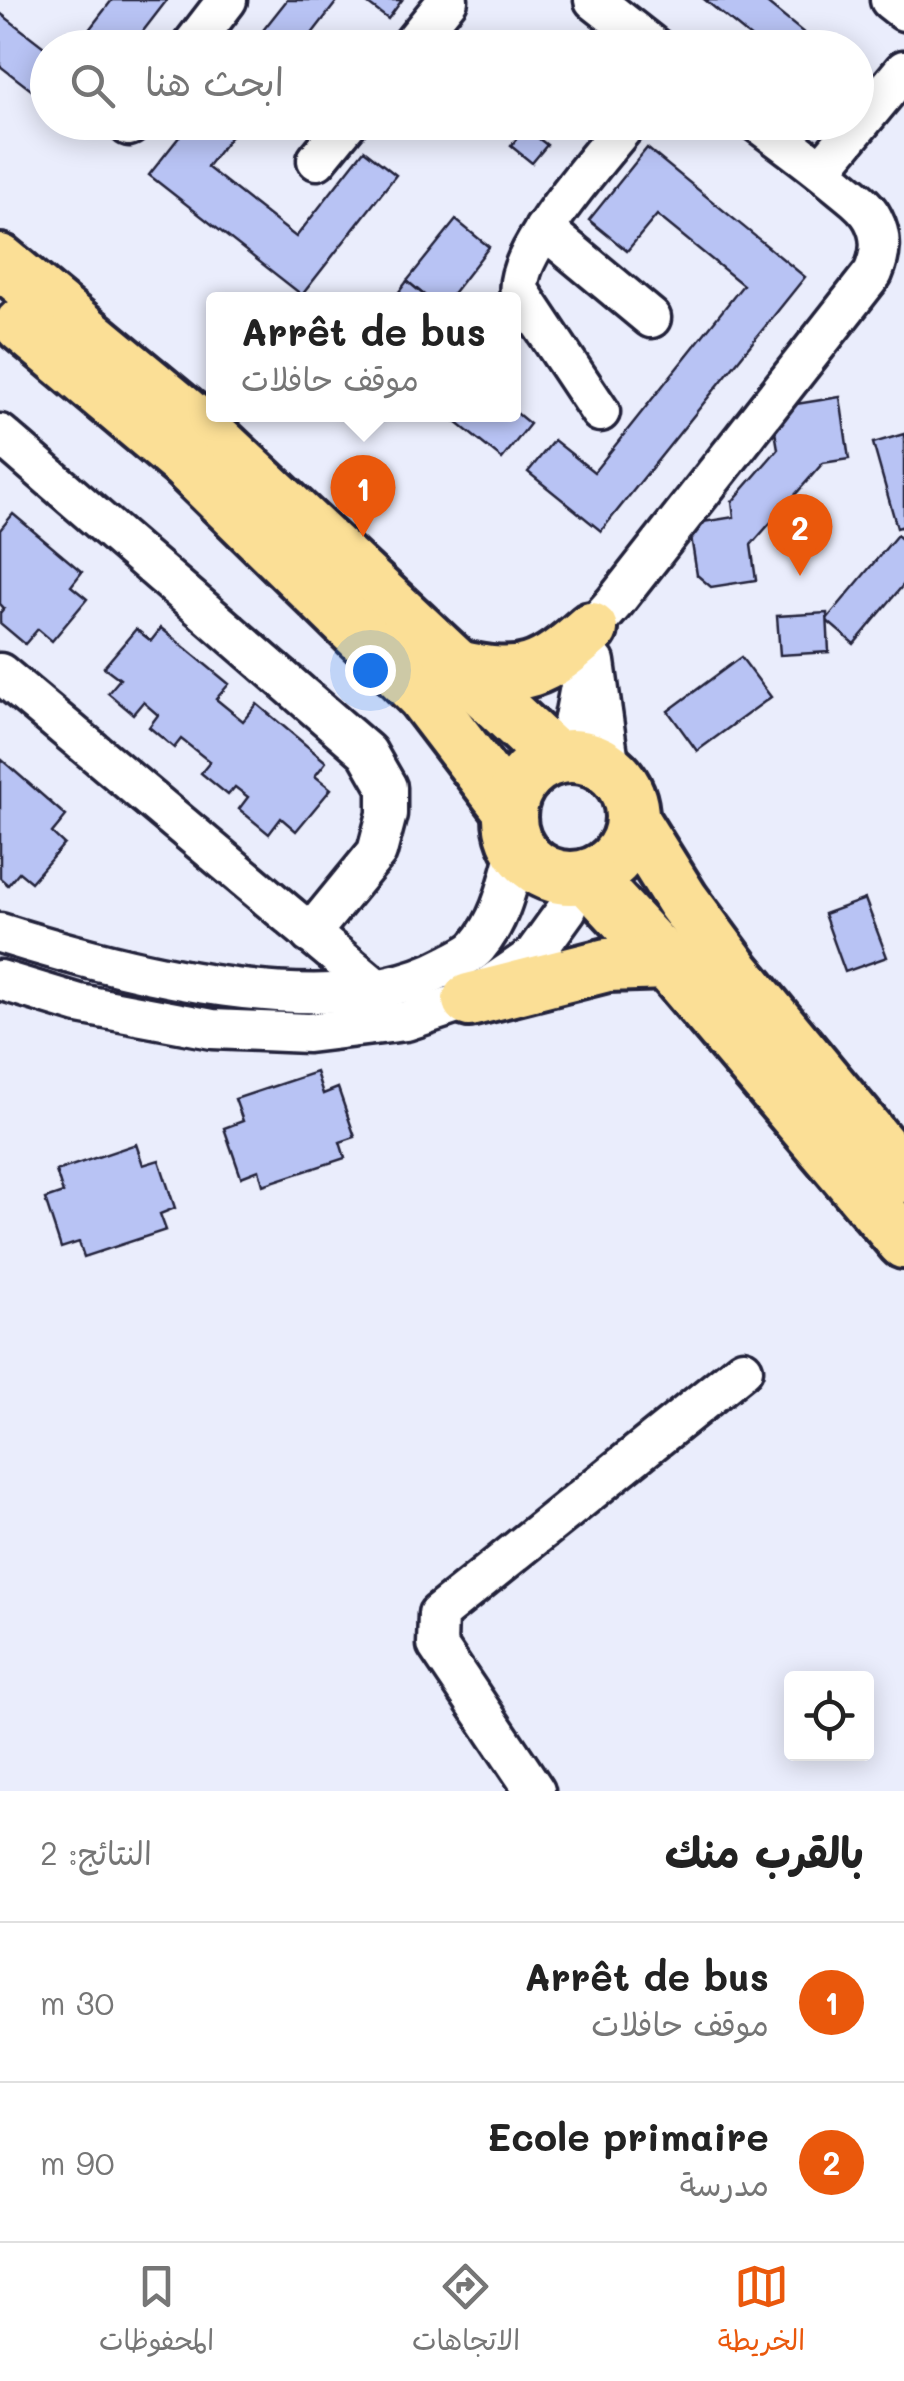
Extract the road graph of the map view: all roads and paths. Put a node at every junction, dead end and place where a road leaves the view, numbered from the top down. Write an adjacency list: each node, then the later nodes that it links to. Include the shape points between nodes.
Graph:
1 (227, 0): 6 (street)
2 (448, 0): 7 (street)
3 (594, 0): 8 (street)
4 (890, 0): 5 (street)
5 (904, 12)
6 (204, 30)
7 (424, 30)
8 (632, 30)
9 (904, 70): 10 (street)
10 (874, 106)
11 (333, 140): 15 (street)
12 (614, 140): 17 (street)
13 (781, 140): 16 (street)
14 (846, 140): 16 (street)
15 (317, 160)
16 (821, 170): 18 (street, via 866,208)
17 (544, 228): 20 (street, via 518,281); 23 (street)
18 (891, 256): 26 (street)
19 (0, 262): 27 (highway, via 209,434)
20 (520, 292)
21 (521, 294): 24 (street)
22 (0, 308): 31 (highway, via 184,462 423,696)
23 (651, 318)
24 (600, 412)
25 (0, 434): 34 (street, via 367,752 387,787 377,852)
26 (590, 628): 27 (highway, via 538,668 512,674); 29 (street)
27 (458, 667): 29 (highway)
28 (0, 674): 34 (street)
29 (575, 761): 30 (highway, via 622,783); 31 (highway, via 538,765 524,777 514,792)
30 (632, 820): 32 (highway, via 619,856); 39 (highway, via 735,972)
31 (514, 829): 32 (highway, via 529,863 561,878); 37 (street, via 500,911 476,949 432,973)
32 (583, 878): 35 (highway); 38 (street, via 533,956)
33 (0, 933): 37 (street, via 180,980 297,994)
34 (310, 934): 37 (street)
35 (666, 963): 38 (highway, via 607,965); 40 (highway)
36 (0, 980): 38 (street, via 79,1004 212,1029 308,1033 406,1020)
37 (378, 989)
38 (470, 1000)
39 (904, 1176)
40 (904, 1242)
41 (743, 1369): 42 (street, via 438,1614 437,1645)
42 (535, 1791)

